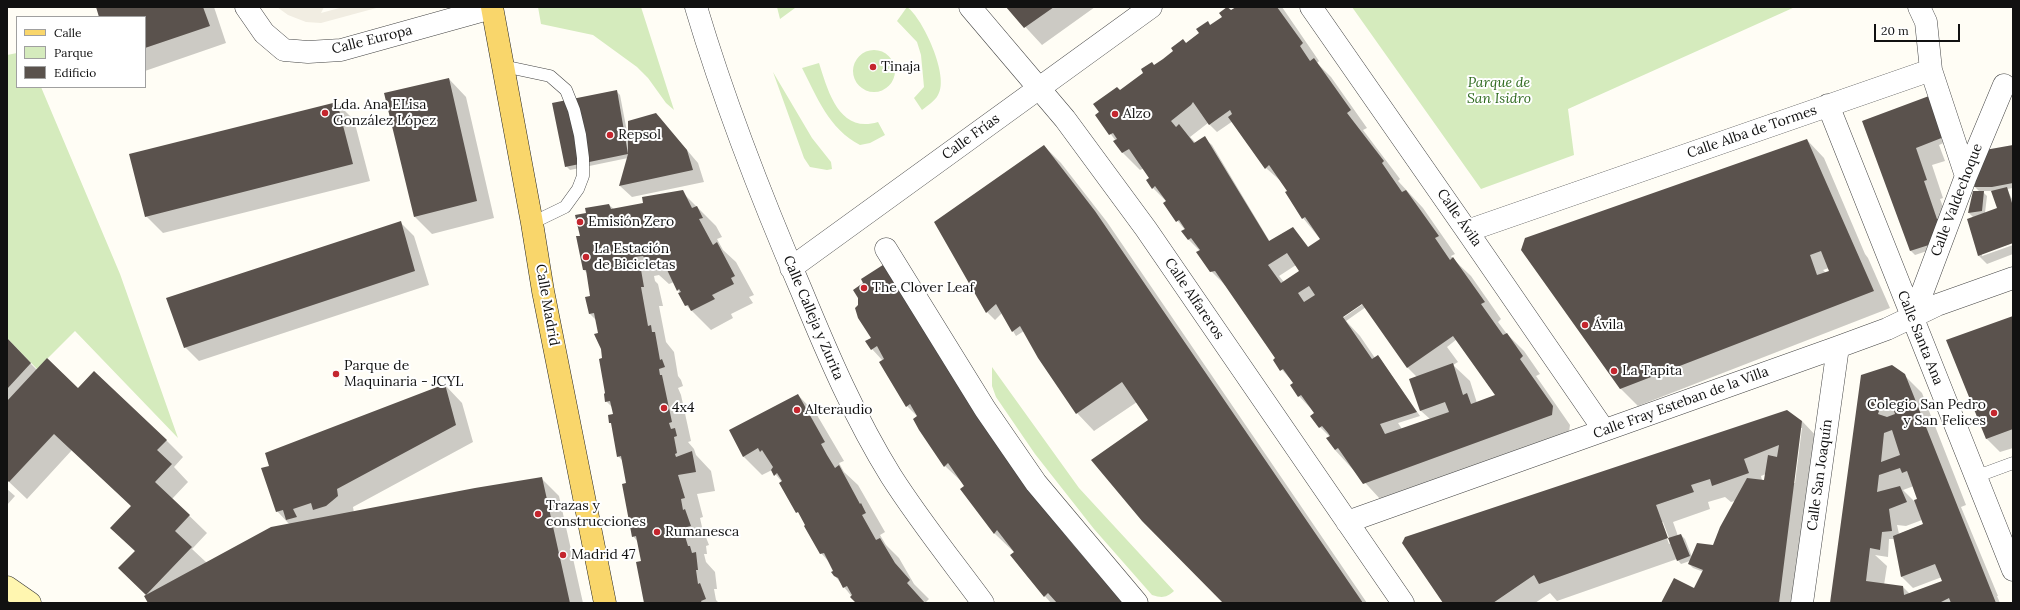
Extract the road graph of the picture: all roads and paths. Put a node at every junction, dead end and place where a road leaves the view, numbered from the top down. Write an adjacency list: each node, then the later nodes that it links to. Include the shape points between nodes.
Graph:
1 (246, 7): 7 (street, Calle Europa, via 264,33 284,50 308,52 341,50)
2 (696, 7): 17 (street, Calle Calleja y Zurita, via 749,162)
3 (970, 7): 11 (street, Calle Alfareros)
4 (1152, 7): 11 (street, Calle Frías)
5 (1311, 7): 15 (street, Calle Ávila)
6 (1919, 7): 9 (street, via 1926,22)
7 (492, 8): 8 (main road, Calle Madrid)
8 (503, 66): 14 (main road, Calle Madrid); 14 (lane, via 550,76 566,90 580,135 583,176 578,189 565,207)
9 (1931, 70): 12 (street, Calle Alba de Tormes); 13 (street)
10 (2004, 85): 13 (street, Calle Valdechoque)
11 (1039, 88): 17 (street, Calle Frías); 24 (street, Calle Alfareros, via 1157,243)
12 (1828, 105): 15 (street, Calle Alba de Tormes); 19 (street, Calle Santa Ana)
13 (1966, 176): 19 (street, Calle Valdechoque)
14 (532, 223): 28 (main road, Calle Madrid, via 543,292)
15 (1468, 230): 21 (street, Calle Ávila)
16 (886, 249): 30 (street, via 985,409 1036,483)
17 (791, 268): 29 (street, Calle Calleja y Zurita, via 850,400 891,475)
18 (2013, 278): 19 (street, Calle Fray Esteban de la Villa, via 1937,305)
19 (1913, 317): 20 (street, Calle Fray Esteban de la Villa); 23 (street, Calle Santa Ana)
20 (1838, 348): 21 (street, Calle Fray Esteban de la Villa); 32 (street, Calle San Joaquín)
21 (1604, 430): 24 (street, Calle Fray Esteban de la Villa)
22 (2013, 463): 23 (lane)
23 (1975, 477): 25 (street, Calle Santa Ana)
24 (1347, 522): 31 (street, Calle Alfareros)
25 (2013, 570)
26 (7, 587): 27 (main road)
27 (30, 603)
28 (605, 603)
29 (983, 603)
30 (1137, 603)
31 (1403, 603)
32 (1802, 603)

